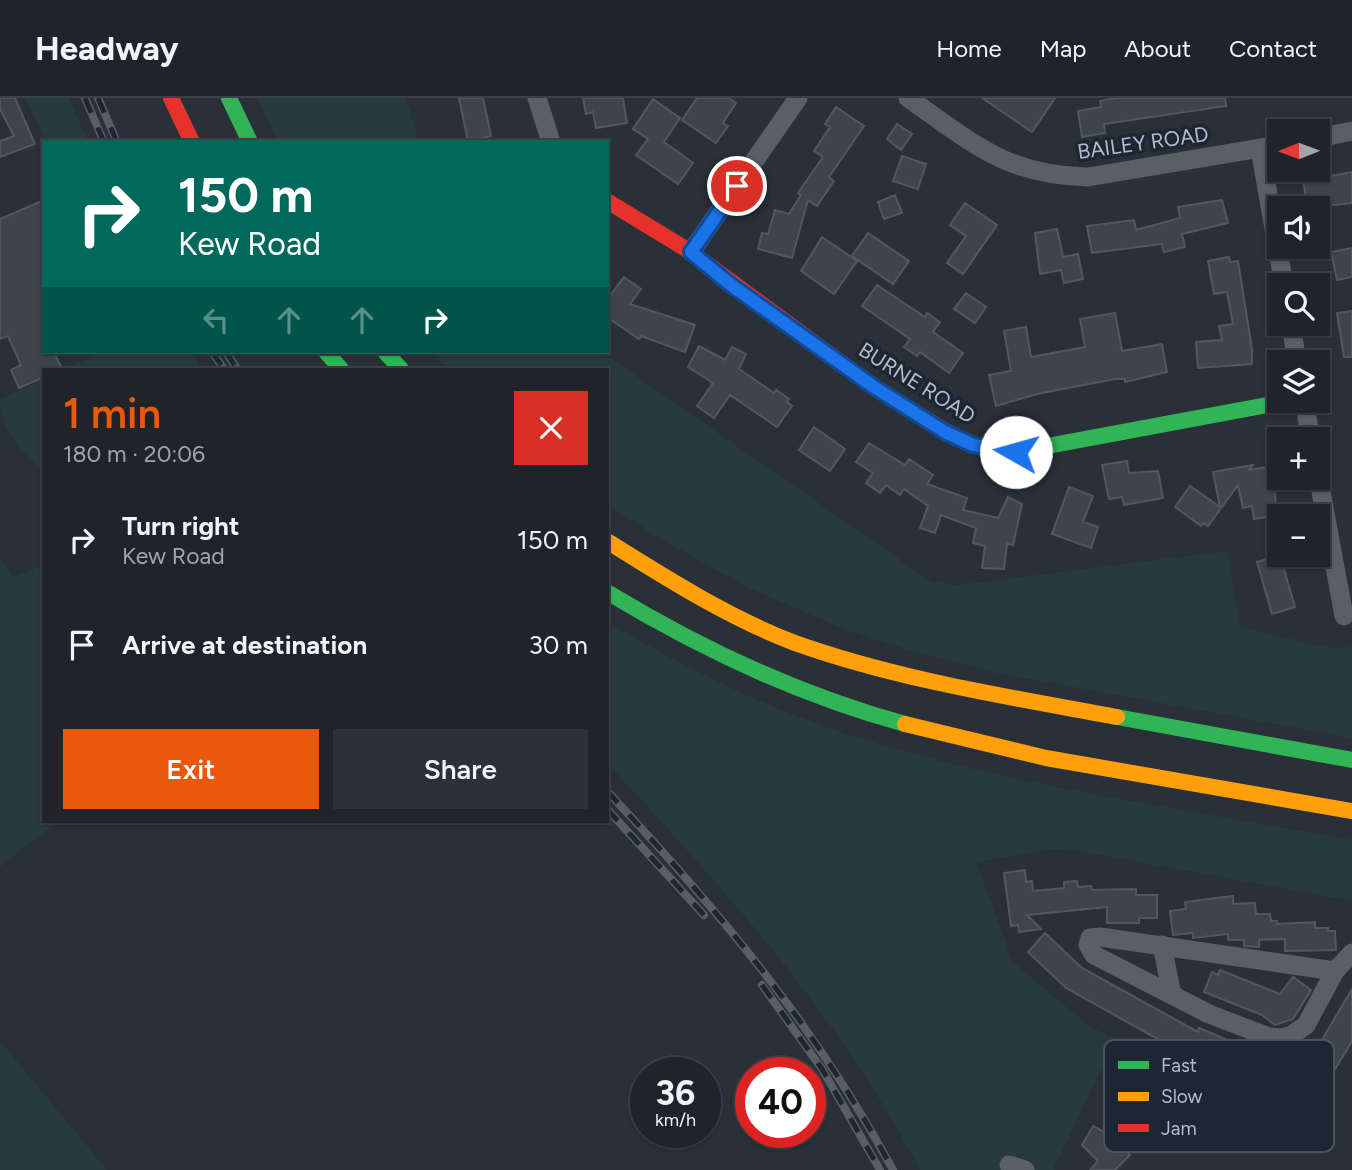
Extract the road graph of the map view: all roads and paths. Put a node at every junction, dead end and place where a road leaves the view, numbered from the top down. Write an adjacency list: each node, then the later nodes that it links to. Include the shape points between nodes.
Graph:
1 (171, 98): 8 (main road)
2 (229, 98): 9 (main road)
3 (537, 98): 10 (street)
4 (798, 98): 14 (street)
5 (908, 98): 11 (street, BAILEY ROAD, via 1004,162 1060,176 1088,177)
6 (1352, 131): 7 (street)
7 (1330, 136)
8 (191, 140)
9 (249, 140)
10 (550, 140)
11 (1267, 147)
12 (1274, 182): 15 (street)
13 (609, 202): 14 (main road, BURNE ROAD)
14 (691, 252): 20 (main road, BURNE ROAD, via 874,387 973,445 1016,452)
15 (1283, 273)
16 (329, 354): 18 (main road)
17 (387, 354): 19 (main road)
18 (340, 368)
19 (400, 368)
20 (1267, 405)
21 (1321, 490): 24 (street)
22 (609, 542): 25 (main road, via 682,588 793,642 913,679)
23 (609, 594): 26 (main road, via 695,645 887,720 1004,750)
24 (1344, 617)
25 (1352, 760)
26 (1352, 811)
27 (1162, 945): 29 (street); 30 (street); 30 (street, via 1100,937 1090,938 1088,945 1094,955)
28 (1352, 953): 29 (street)
29 (1335, 971): 30 (street, via 1306,1025 1282,1038 1269,1037)
30 (1172, 995)

